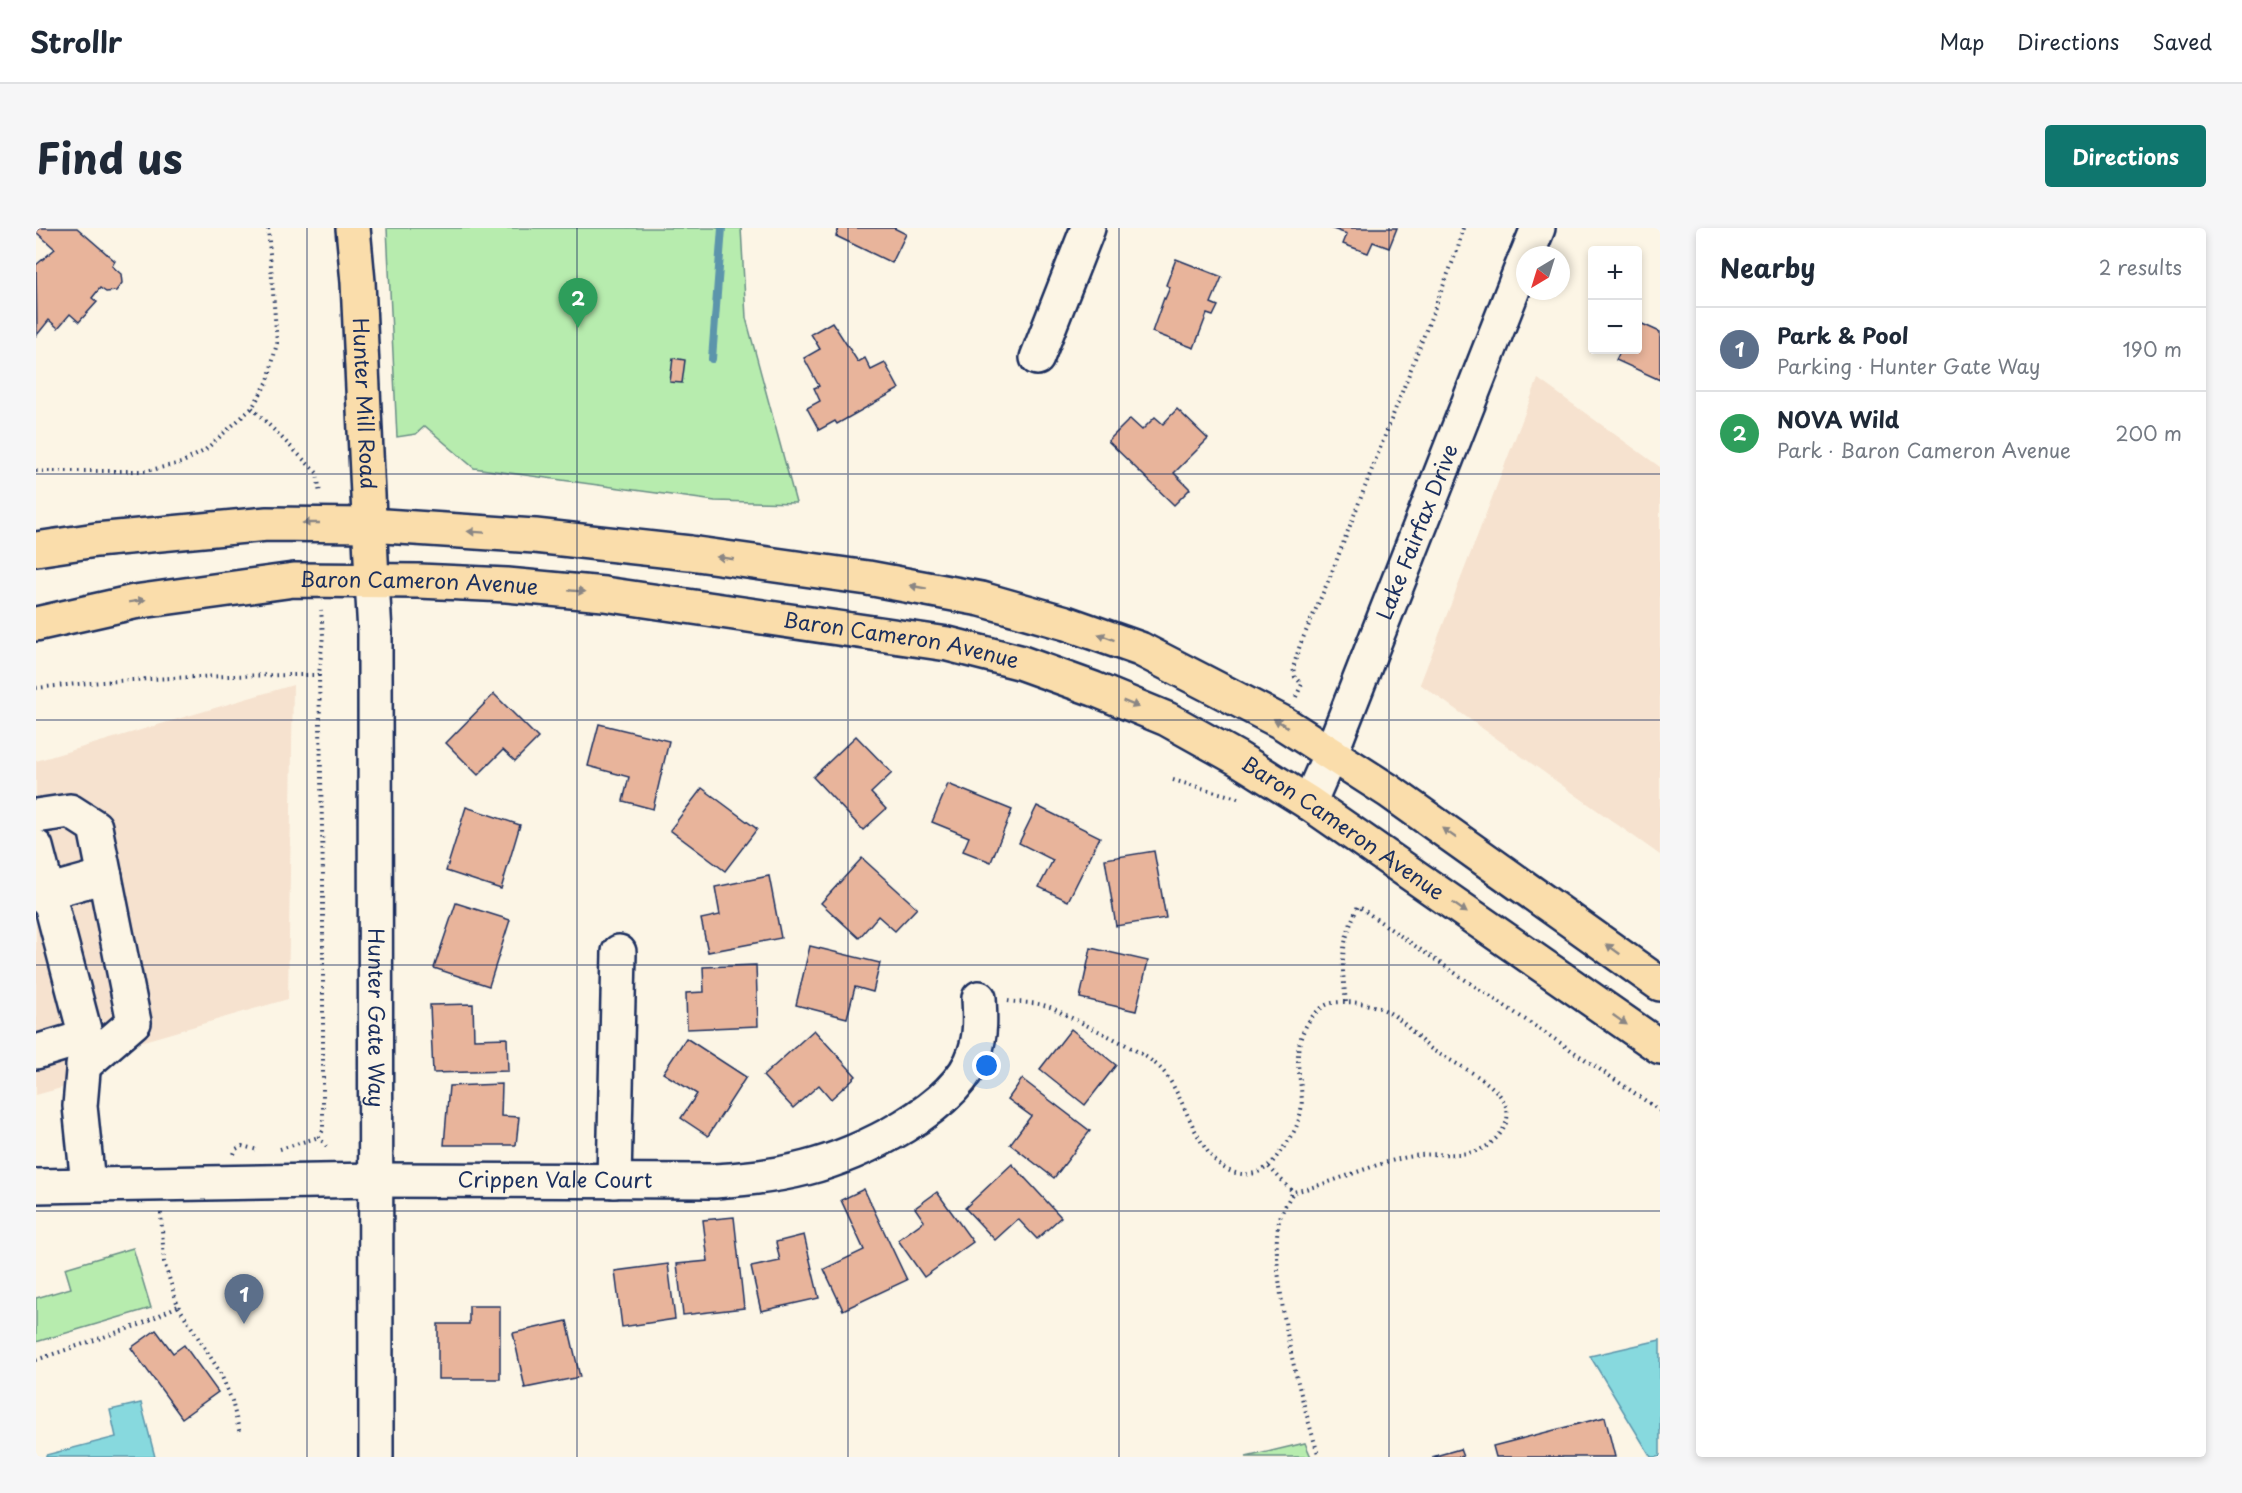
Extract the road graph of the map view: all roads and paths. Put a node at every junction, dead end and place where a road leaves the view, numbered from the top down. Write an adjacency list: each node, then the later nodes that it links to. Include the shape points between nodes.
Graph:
1 (268, 228): 9 (path, via 277,343 268,381 252,408 204,451 181,463 146,471)
2 (353, 228): 10 (main road, Hunter Mill Road)
3 (1088, 228): 8 (street)
4 (1463, 228): 17 (path, via 1330,577 1300,645 1293,668 1302,684)
5 (1538, 228): 6 (street)
6 (1531, 246)
7 (1516, 283): 18 (street, Lake Fairfax Drive)
8 (1037, 358)
9 (36, 471)
10 (369, 525): 11 (main road, one-way to 11, via 267,524); 12 (main road, Hunter Mill Road); 17 (main road, one-way to 10, via 1140,649 1066,622 981,599 868,578 690,553 535,536)
11 (36, 549)
12 (372, 580): 13 (main road, Baron Cameron Avenue, one-way to 12, via 134,602 219,589 294,580); 19 (main road, Baron Cameron Avenue, one-way to 19, via 507,585 604,594 948,644 1019,662 1094,689 1157,715); 35 (street, Hunter Gate Way)
13 (36, 624)
14 (323, 635): 15 (path)
15 (319, 675): 16 (path, via 155,677); 37 (path, via 323,890 323,1130 319,1137 330,1151)
16 (36, 688)
17 (1282, 723): 18 (main road)
18 (1330, 753): 21 (street, Lake Fairfax Drive); 27 (main road, one-way to 18)
19 (1261, 773): 20 (path, via 1249,801); 21 (main road, Baron Cameron Avenue)
20 (1173, 780)
21 (1309, 803): 30 (main road, Baron Cameron Avenue, one-way to 30)
22 (36, 816): 24 (street, via 70,811 95,826)
23 (36, 847): 25 (street)
24 (105, 876): 25 (street); 31 (street, via 134,1022)
25 (42, 894): 31 (street)
26 (619, 952): 36 (street)
27 (1660, 984)
28 (979, 998): 34 (path, via 1047,1006 1141,1054 1173,1084 1203,1145 1219,1165 1235,1173 1252,1174); 36 (street, Crippen Vale Court, via 981,1025 975,1054 961,1079 943,1099 891,1134 807,1168 753,1178)
29 (1346, 1002): 33 (path, via 1341,960 1346,933 1358,906); 34 (path, via 1329,1004 1314,1014 1301,1033 1296,1058 1301,1095 1299,1121); 40 (path, via 1371,1005 1393,1015 1424,1044 1499,1093 1507,1117 1500,1134 1483,1150 1420,1155)
30 (1660, 1047)
31 (84, 1051): 32 (street); 38 (street, via 80,1106)
32 (36, 1052)
33 (1660, 1111)
34 (1269, 1167): 40 (path)
35 (377, 1180): 36 (street, Crippen Vale Court); 37 (street, Crippen Vale Court); 45 (street, Hunter Gate Way)
36 (614, 1180)
37 (331, 1181): 38 (street, Crippen Vale Court)
38 (88, 1184): 39 (street, Crippen Vale Court)
39 (36, 1186)
40 (1293, 1192): 46 (path, via 1278,1226 1277,1265 1290,1352)
41 (161, 1213): 42 (path, via 164,1262)
42 (178, 1306): 43 (path, via 139,1324); 44 (path, via 220,1372)
43 (36, 1359)
44 (240, 1434)
45 (376, 1457)
46 (1319, 1457)

